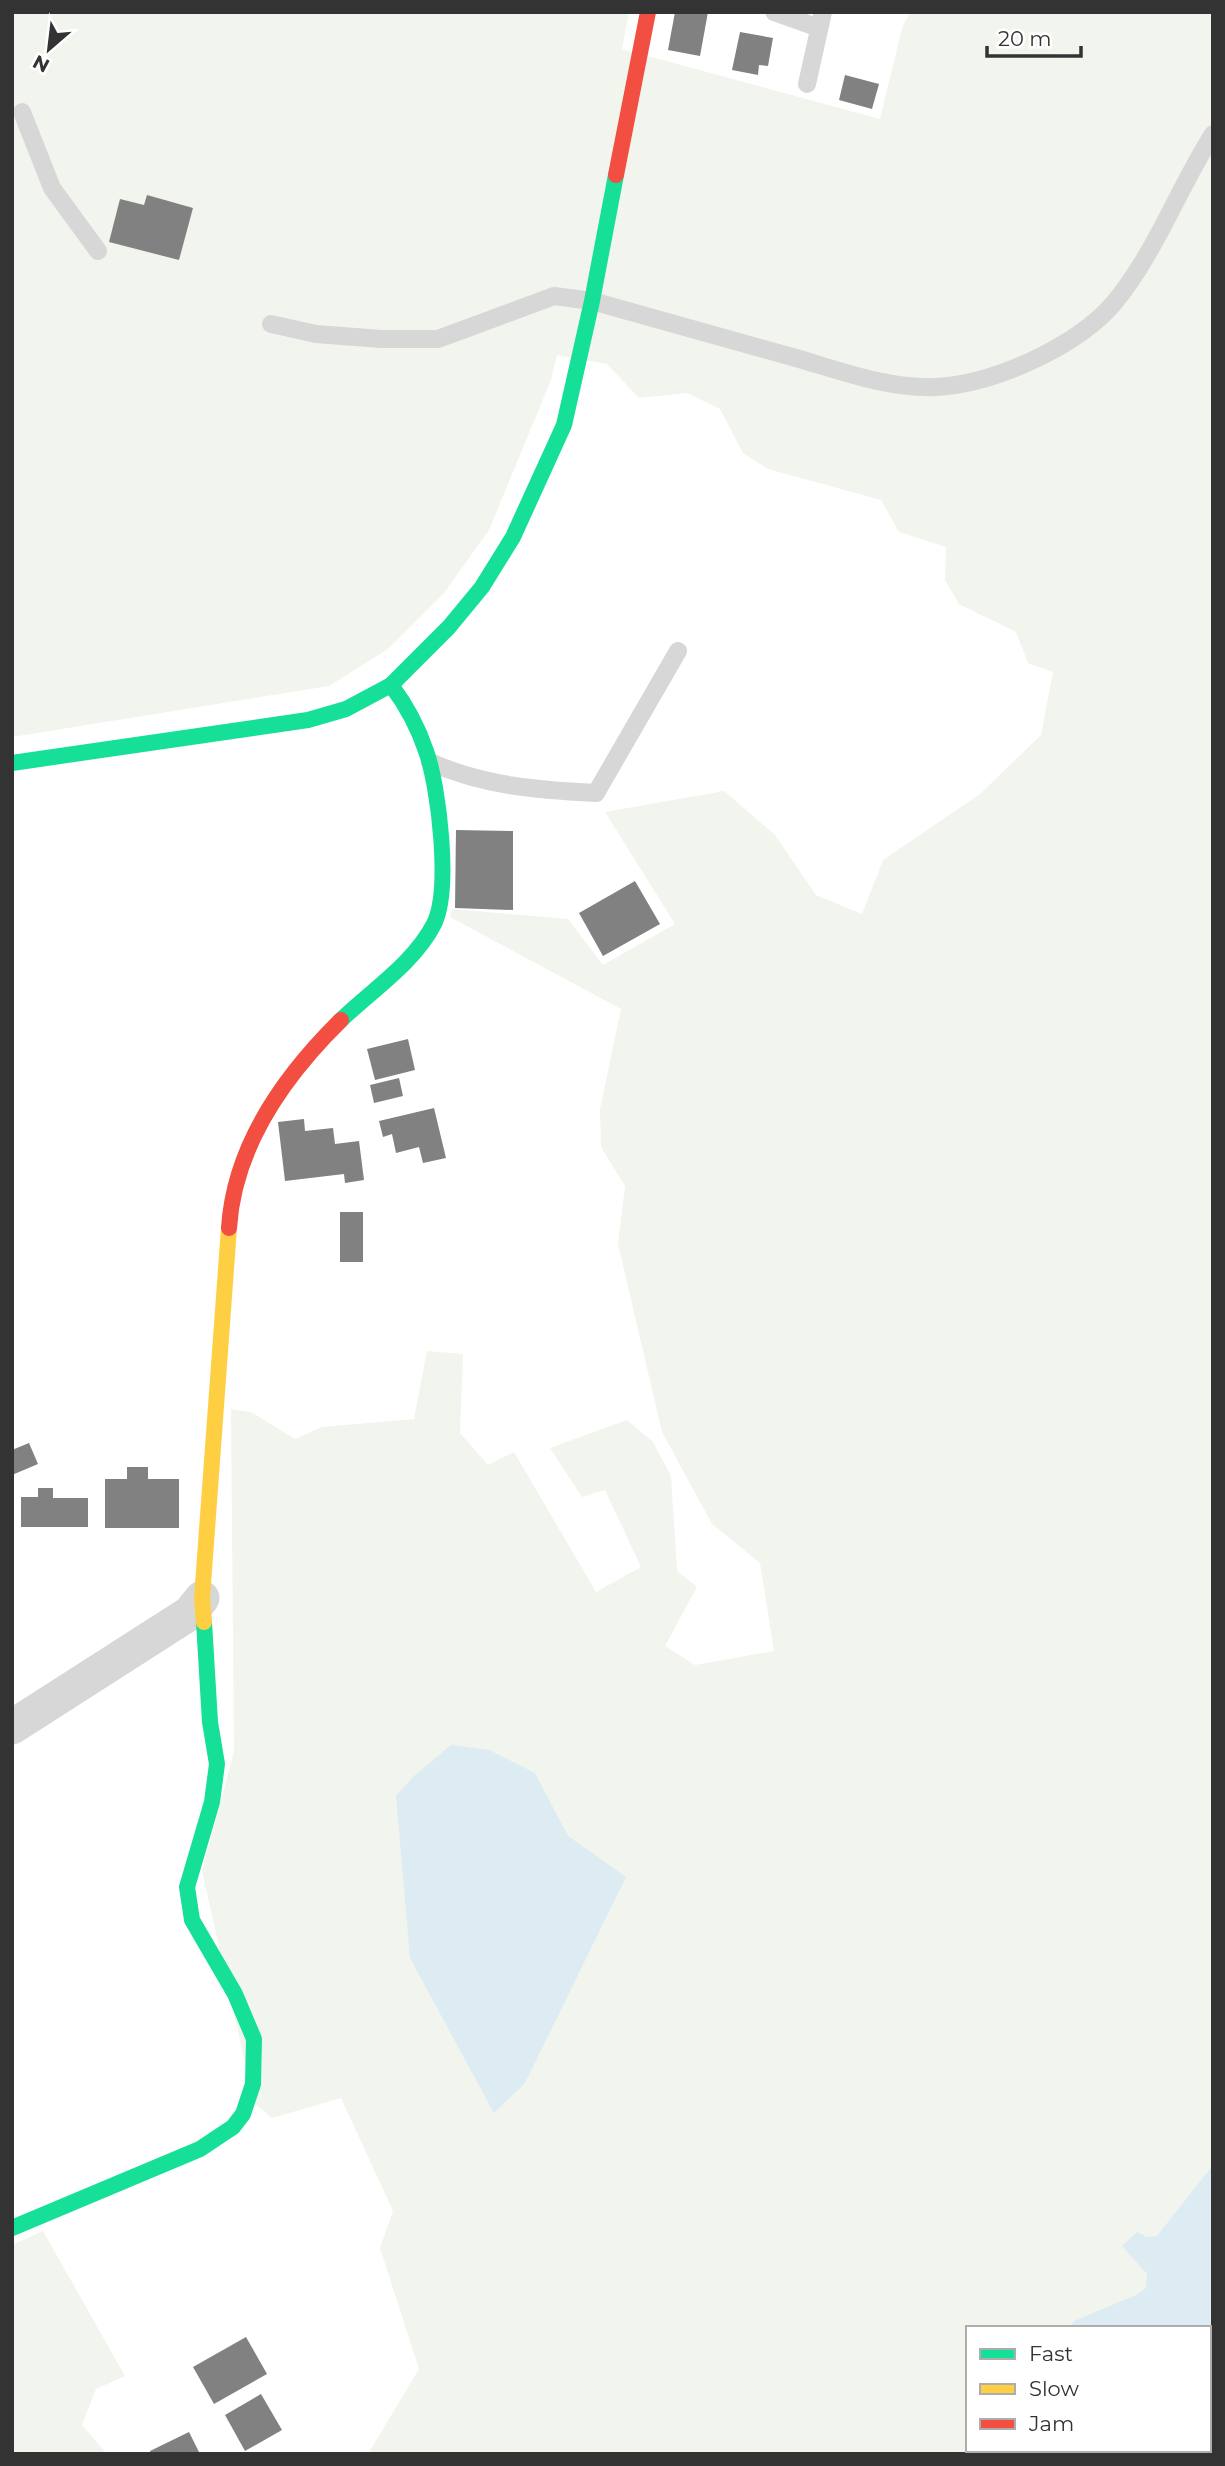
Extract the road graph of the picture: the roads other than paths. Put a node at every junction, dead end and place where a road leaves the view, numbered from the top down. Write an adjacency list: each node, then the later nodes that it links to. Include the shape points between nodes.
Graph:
1 (648, 12): 8 (street)
2 (774, 12): 3 (lane)
3 (821, 20): 4 (lane)
4 (807, 84)
5 (22, 113): 7 (lane, via 52,188)
6 (1213, 134): 8 (lane, via 1149,253 1113,304 1078,335 987,378 935,387 878,381)
7 (98, 251)
8 (592, 301): 9 (lane, via 554,296 438,339 316,334); 11 (street, via 564,425 513,537 449,628)
9 (271, 324)
10 (678, 651): 12 (lane, via 596,793 527,789 458,775)
11 (391, 685): 12 (street, via 405,703); 13 (street, via 346,709 308,720)
12 (430, 762): 14 (street, via 440,840 441,903 436,922 418,948 316,1046 255,1132 240,1169 229,1221)
13 (12, 763)
14 (202, 1598): 15 (street, via 190,1613); 16 (street, via 217,1765 212,1802 187,1886 192,1920 235,1994 254,2039 253,2084 243,2114 233,2127 200,2149)
15 (12, 1727)
16 (12, 2228)

